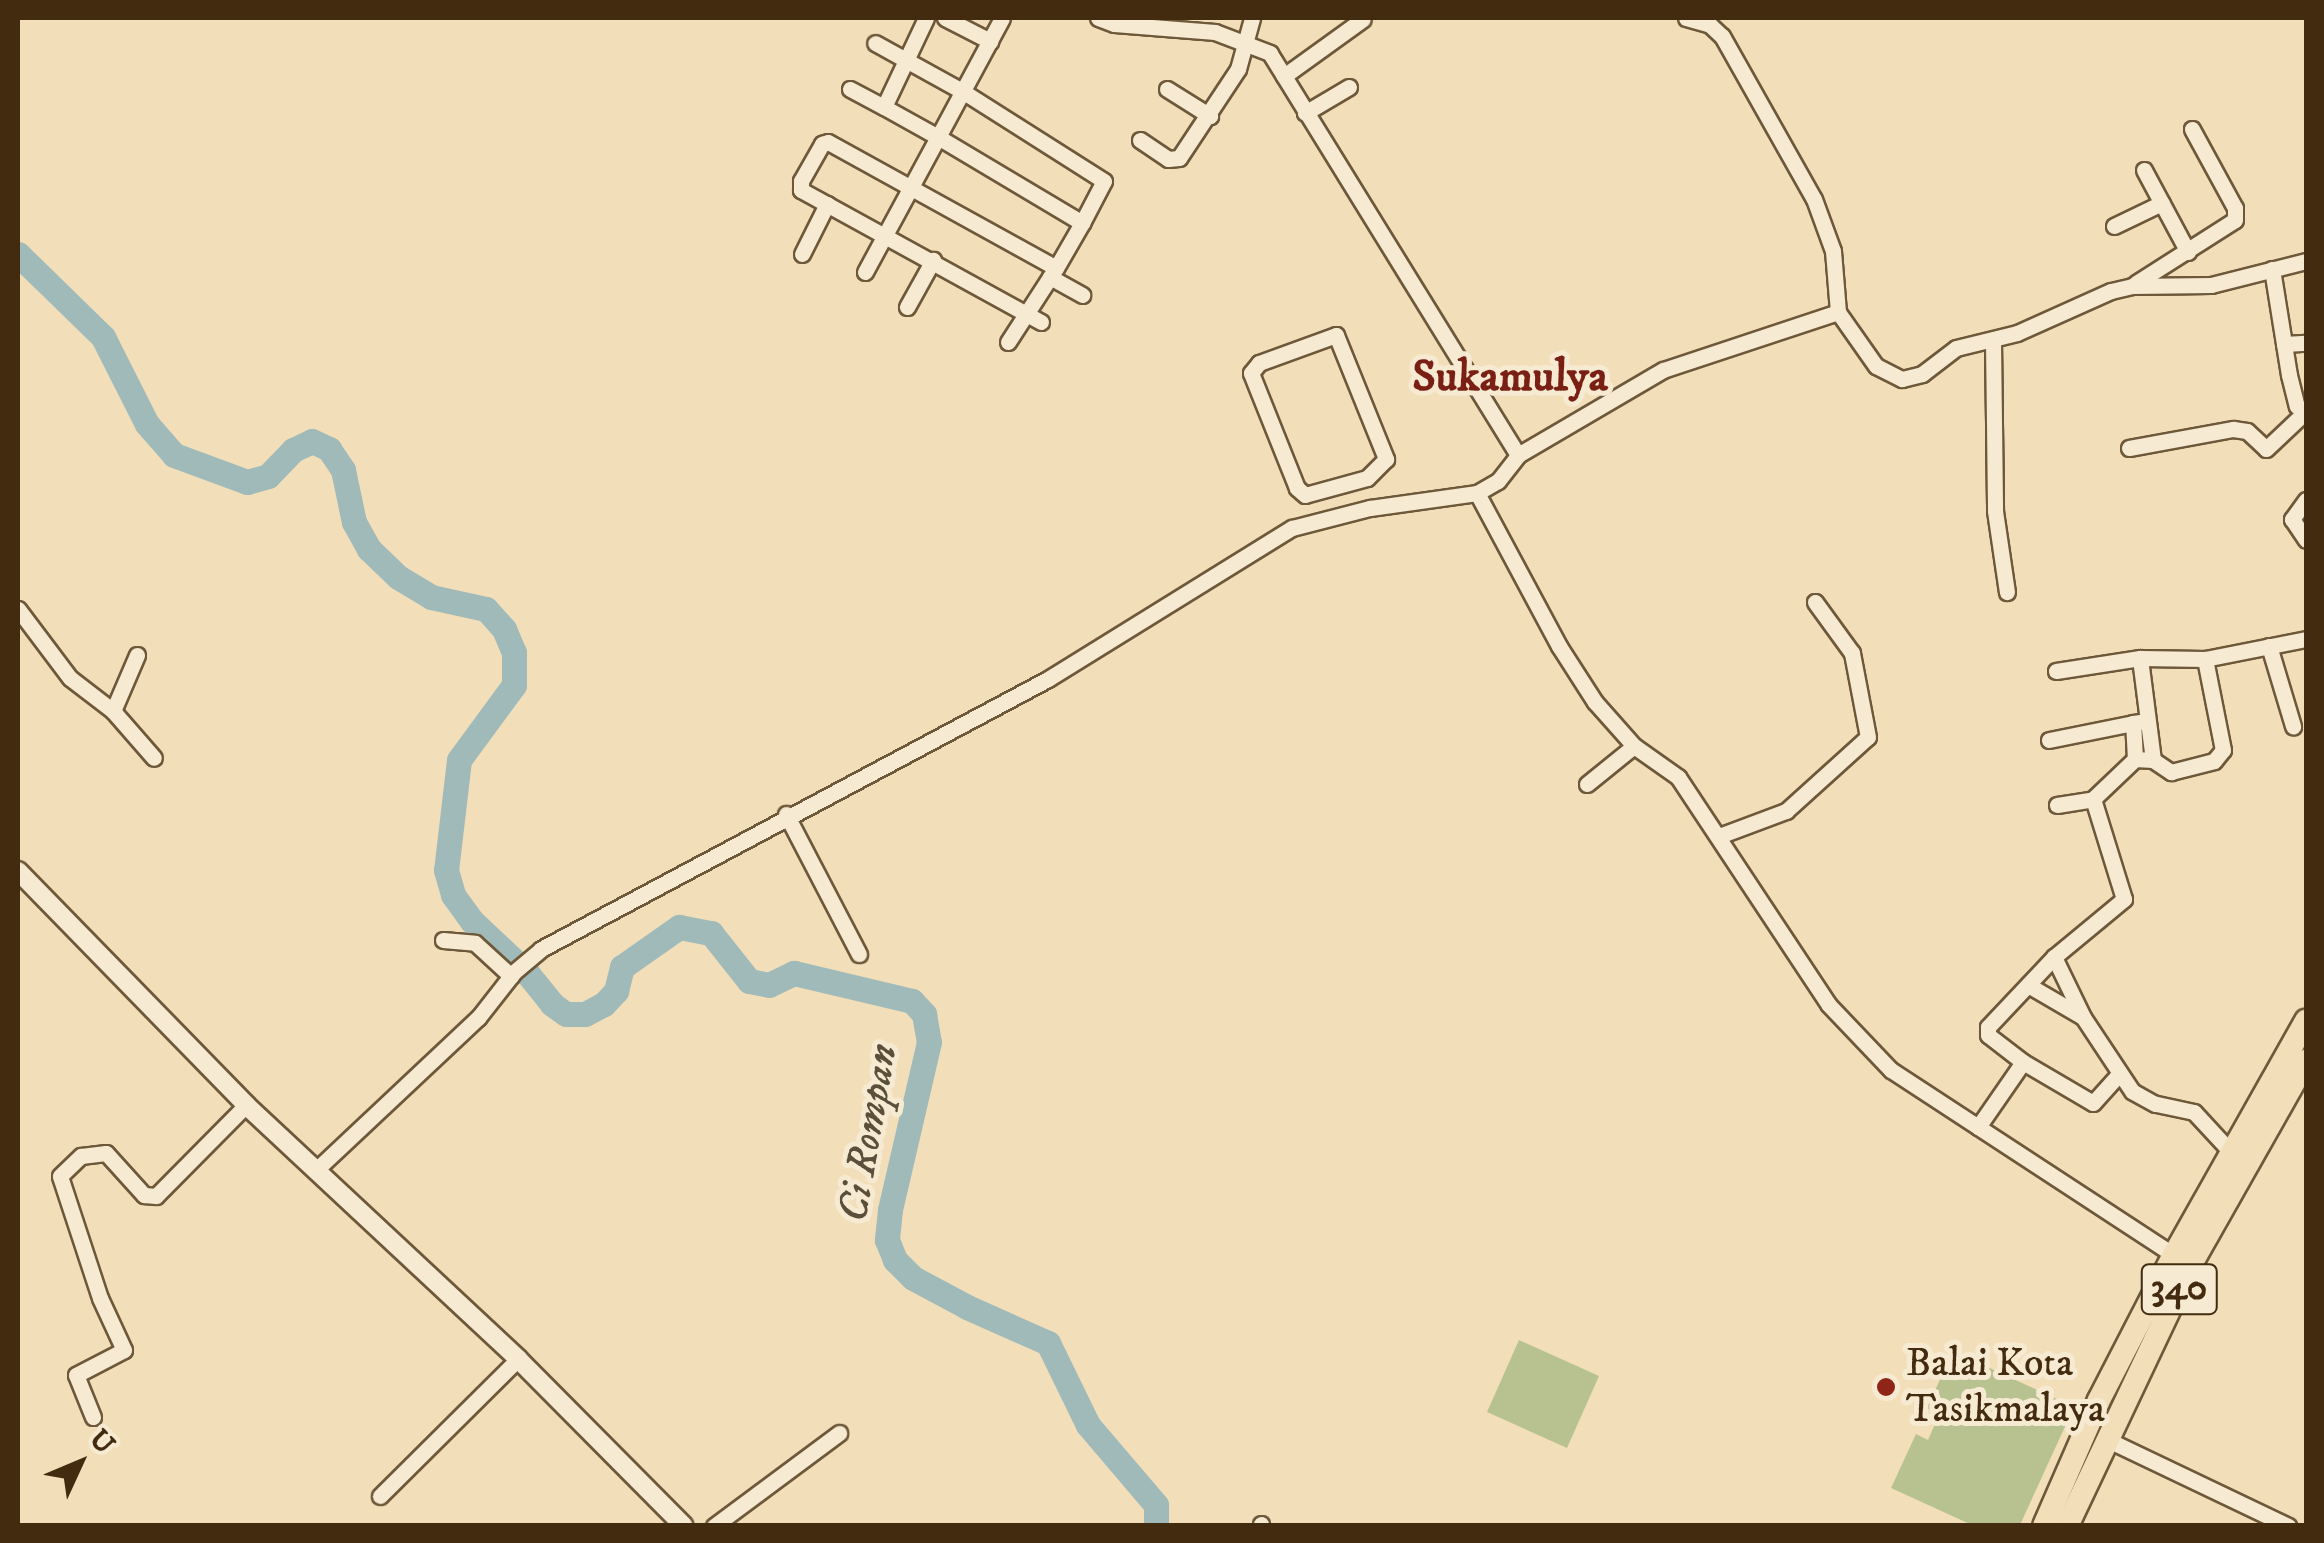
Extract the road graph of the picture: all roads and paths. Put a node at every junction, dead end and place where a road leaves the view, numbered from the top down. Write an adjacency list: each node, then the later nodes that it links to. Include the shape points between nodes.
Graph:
1 (926, 18): 11 (street)
2 (945, 18): 8 (street)
3 (1002, 18): 8 (street)
4 (1098, 18): 9 (street)
5 (1252, 18): 9 (street)
6 (1686, 18): 40 (street, via 1722,36 1814,199 1832,251)
7 (1363, 19): 12 (street)
8 (990, 41): 16 (street)
9 (1248, 42): 12 (street, via 1270,53); 19 (street)
10 (875, 43): 11 (street)
11 (905, 60): 16 (street); 17 (street)
12 (1284, 76): 18 (street)
13 (1349, 87): 18 (street)
14 (850, 88): 17 (street)
15 (1167, 90): 19 (street)
16 (962, 91): 21 (street); 27 (street, via 1102,177)
17 (884, 106): 21 (street)
18 (1305, 113): 48 (street)
19 (1210, 116): 22 (street, via 1175,160)
20 (2192, 128): 30 (street, via 2236,220)
21 (938, 137): 24 (street); 27 (street)
22 (1140, 140)
23 (2144, 170): 25 (street)
24 (909, 186): 26 (street, via 824,143 799,184); 29 (street); 36 (street)
25 (2162, 203): 28 (street); 30 (street)
26 (827, 204): 29 (street); 31 (street)
27 (1082, 223): 36 (street)
28 (2114, 226)
29 (884, 233): 32 (street); 35 (street)
30 (2188, 252): 37 (street)
31 (802, 254)
32 (933, 260): 39 (street); 41 (street)
33 (2306, 262): 34 (street)
34 (2272, 269): 37 (street, via 2211,285); 45 (street)
35 (864, 272)
36 (1053, 273): 38 (street); 41 (street)
37 (2132, 286): 42 (street)
38 (1082, 295)
39 (907, 307)
40 (1838, 312): 42 (street, via 1876,366 1893,378 1922,374 1956,348); 48 (street, via 1662,370)
41 (1033, 318): 43 (street)
42 (1993, 341): 54 (street, via 1995,511)
43 (1008, 342)
44 (2306, 343): 45 (street)
45 (2284, 344): 46 (street)
46 (2305, 414): 47 (street, via 2266,449 2233,428)
47 (2129, 448)
48 (1518, 455): 50 (street, via 1498,481)
49 (1367, 478): 49 (street, via 1386,459 1339,337 1256,366 1252,373 1301,492 1312,495); 52 (street)
50 (1477, 492): 52 (street); 67 (street, via 1567,660)
51 (2306, 500): 53 (street, via 2292,519)
52 (1370, 508): 74 (street, via 1292,528 1048,679)
53 (2306, 540)
54 (2007, 592)
55 (1816, 602): 75 (street, via 1852,653 1868,736 1786,811)
56 (18, 609): 63 (street, via 70,678)
57 (2306, 639): 58 (street)
58 (2269, 646): 61 (street); 65 (street)
59 (137, 655): 63 (street)
60 (2140, 658): 61 (street); 62 (street); 64 (street)
61 (2205, 659): 70 (street, via 2221,753 2171,772)
62 (2056, 671)
63 (113, 711): 68 (street)
64 (2140, 722): 66 (street); 69 (street); 70 (street)
65 (2293, 726)
66 (2049, 740)
67 (1634, 746): 71 (street); 75 (street, via 1678,778)
68 (154, 758)
69 (2135, 759): 70 (street); 72 (street)
70 (2153, 760)
71 (1586, 784)
72 (2092, 799): 73 (street); 79 (street, via 2124,899)
73 (2058, 805)
74 (786, 814): 78 (street); 80 (street, via 541,949)
75 (1719, 836): 88 (street, via 1829,1005 1891,1070)
76 (18, 872): 87 (street)
77 (443, 940): 80 (street, via 474,944)
78 (859, 954)
79 (2054, 958): 81 (street); 82 (street)
80 (517, 970): 90 (street, via 478,1018)
81 (2028, 984): 82 (street); 85 (street, via 1987,1032)
82 (2083, 1017): 86 (street)
83 (2306, 1021): 89 (main road)
84 (2306, 1061): 91 (main road, 340)
85 (2023, 1062): 86 (street, via 2093,1103); 88 (street)
86 (2118, 1076): 89 (street, via 2146,1101 2194,1112)
87 (246, 1105): 90 (street); 93 (street, via 156,1196 144,1195 106,1153 81,1156 60,1176 124,1350 76,1375)
88 (1978, 1127): 91 (street)
89 (2230, 1152): 91 (main road)
90 (317, 1169): 92 (street)
91 (2182, 1261): 95 (main road, 340); 99 (main road, 340, via 2099,1400)
92 (518, 1359): 96 (street); 97 (street)
93 (94, 1417)
94 (839, 1433): 98 (street)
95 (2106, 1439): 100 (main road, 340); 101 (street)
96 (380, 1496)
97 (684, 1526)
98 (714, 1526)
99 (2044, 1526)
100 (2067, 1526)
101 (2288, 1526)

